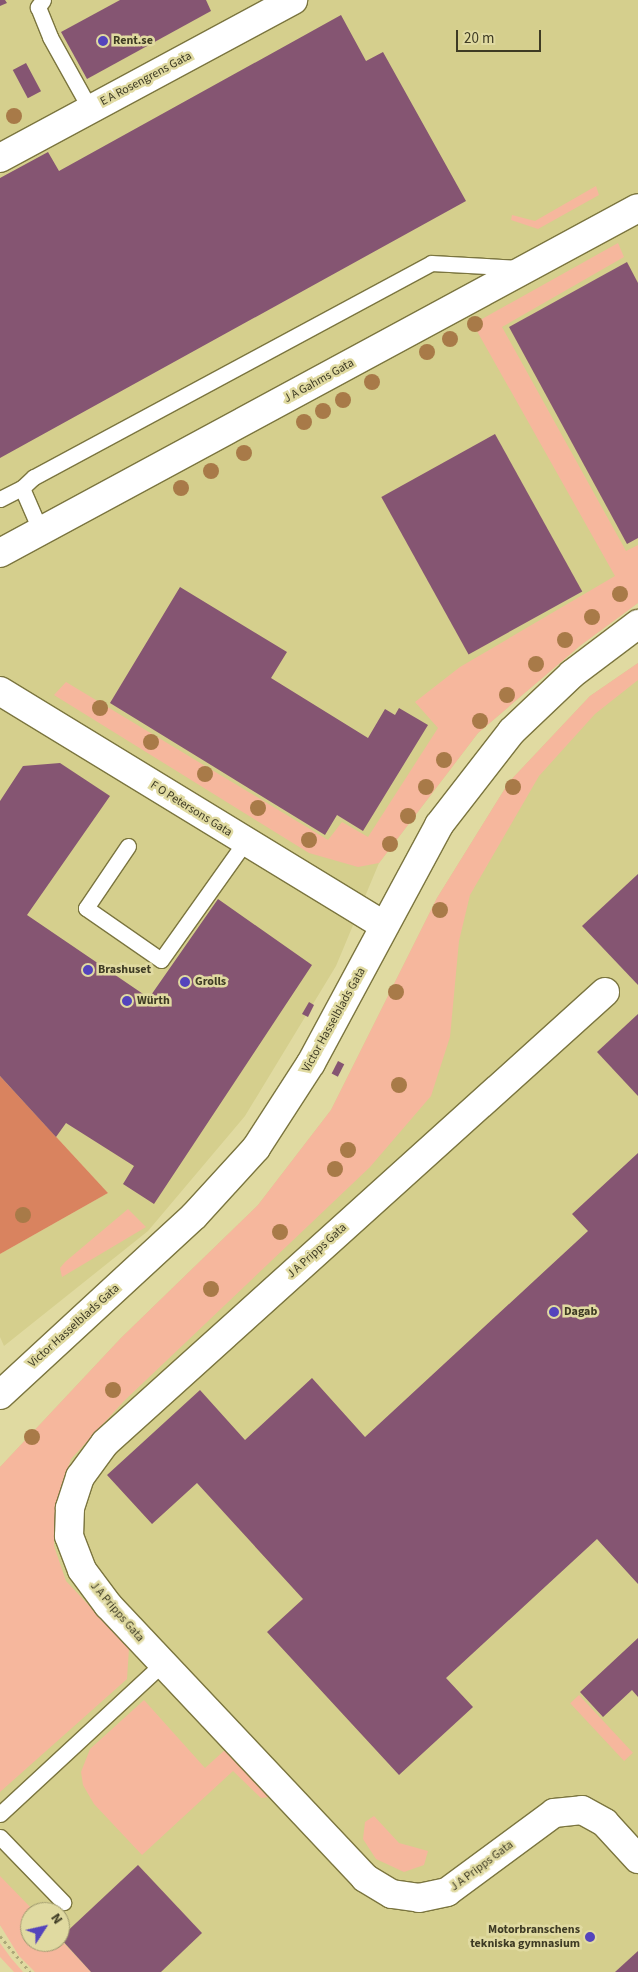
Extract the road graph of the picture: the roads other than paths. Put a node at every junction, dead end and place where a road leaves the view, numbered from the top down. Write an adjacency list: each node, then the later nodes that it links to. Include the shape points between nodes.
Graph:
1 (43, 0): 4 (lane, via 38,7 50,37)
2 (293, 0): 3 (street, E A Rosengrens Gata)
3 (263, 7): 4 (street, E A Rosengrens Gata)
4 (90, 109): 5 (street, E A Rosengrens Gata)
5 (0, 158)
6 (638, 208): 7 (street, J A Gahms Gata)
7 (526, 268): 8 (lane, via 431,264 34,477); 10 (street, J A Gahms Gata)
8 (22, 488): 9 (lane); 10 (lane)
9 (0, 499)
10 (41, 532): 11 (street, J A Gahms Gata)
11 (0, 552)
12 (638, 624): 16 (street, Victor Hasselblads Gata, via 572,674 512,731 439,825)
13 (0, 691): 14 (street, F O Petersons Gata)
14 (245, 842): 15 (lane, via 161,960 86,908); 16 (street, F O Petersons Gata)
15 (128, 846)
16 (384, 925): 18 (street, Victor Hasselblads Gata, via 311,1062 256,1148 194,1216)
17 (606, 992): 19 (street, J A Pripps Gata, via 105,1443 80,1477 70,1508 70,1536 82,1570)
18 (0, 1395)
19 (163, 1663): 20 (lane); 22 (street, J A Pripps Gata, via 365,1878 392,1894 419,1898 447,1892 554,1812 582,1810 605,1823)
20 (0, 1814)
21 (0, 1837): 23 (lane)
22 (638, 1859)
23 (63, 1902)

